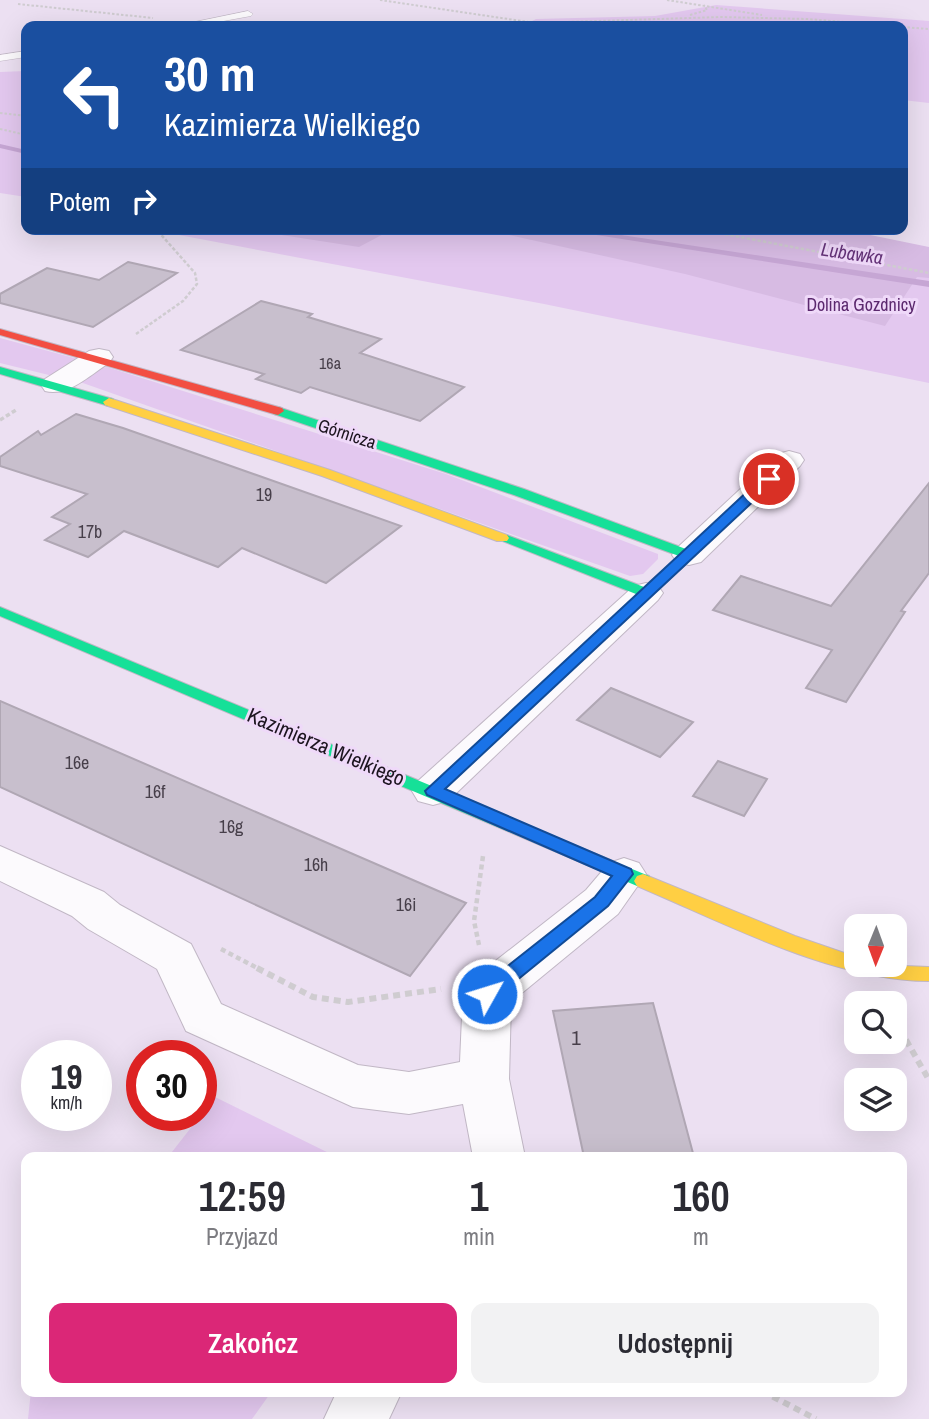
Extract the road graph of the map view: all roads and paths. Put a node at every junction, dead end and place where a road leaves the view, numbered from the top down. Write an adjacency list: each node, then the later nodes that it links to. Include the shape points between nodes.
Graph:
1 (380, 0): 10 (path)
2 (667, 0): 4 (path)
3 (18, 4): 8 (path)
4 (704, 5): 6 (path, via 707,10); 7 (path)
5 (248, 14): 9 (lane)
6 (684, 17): 7 (path); 11 (path)
7 (775, 17): 12 (path)
8 (166, 21)
9 (209, 21)
10 (522, 21)
11 (585, 21)
12 (826, 21)
13 (908, 27): 14 (path)
14 (929, 29)
15 (21, 55): 16 (lane)
16 (0, 58)
17 (21, 65): 18 (lane)
18 (0, 66)
19 (0, 113): 20 (path)
20 (21, 115)
21 (0, 129): 22 (path)
22 (21, 134)
23 (161, 235): 27 (path, via 195,273 197,284 183,301)
24 (730, 235): 25 (path)
25 (929, 273)
26 (0, 332): 27 (street, Górnicza)
27 (99, 357): 29 (street); 31 (street, Górnicza, via 455,470)
28 (0, 370): 29 (street)
29 (55, 385): 32 (street, via 343,478)
30 (789, 460): 31 (street)
31 (689, 555): 32 (street)
32 (646, 593): 34 (street)
33 (0, 611): 34 (street, Kazimierza Wielkiego)
34 (433, 791): 37 (street, Kazimierza Wielkiego)
35 (484, 846): 40 (path, via 474,921)
36 (0, 862): 42 (street, via 88,904 176,957 204,1017 353,1086 409,1094)
37 (624, 874): 39 (street, Kazimierza Wielkiego, via 849,964 902,975); 40 (street, via 602,902)
38 (217, 947): 40 (path, via 313,997 348,1002 432,989)
39 (929, 974)
40 (487, 994): 42 (street)
41 (907, 1042): 43 (path)
42 (484, 1079): 44 (street)
43 (929, 1080)
44 (498, 1152)
45 (368, 1397): 47 (street)
46 (774, 1397): 48 (path)
47 (354, 1419)
48 (816, 1419)

